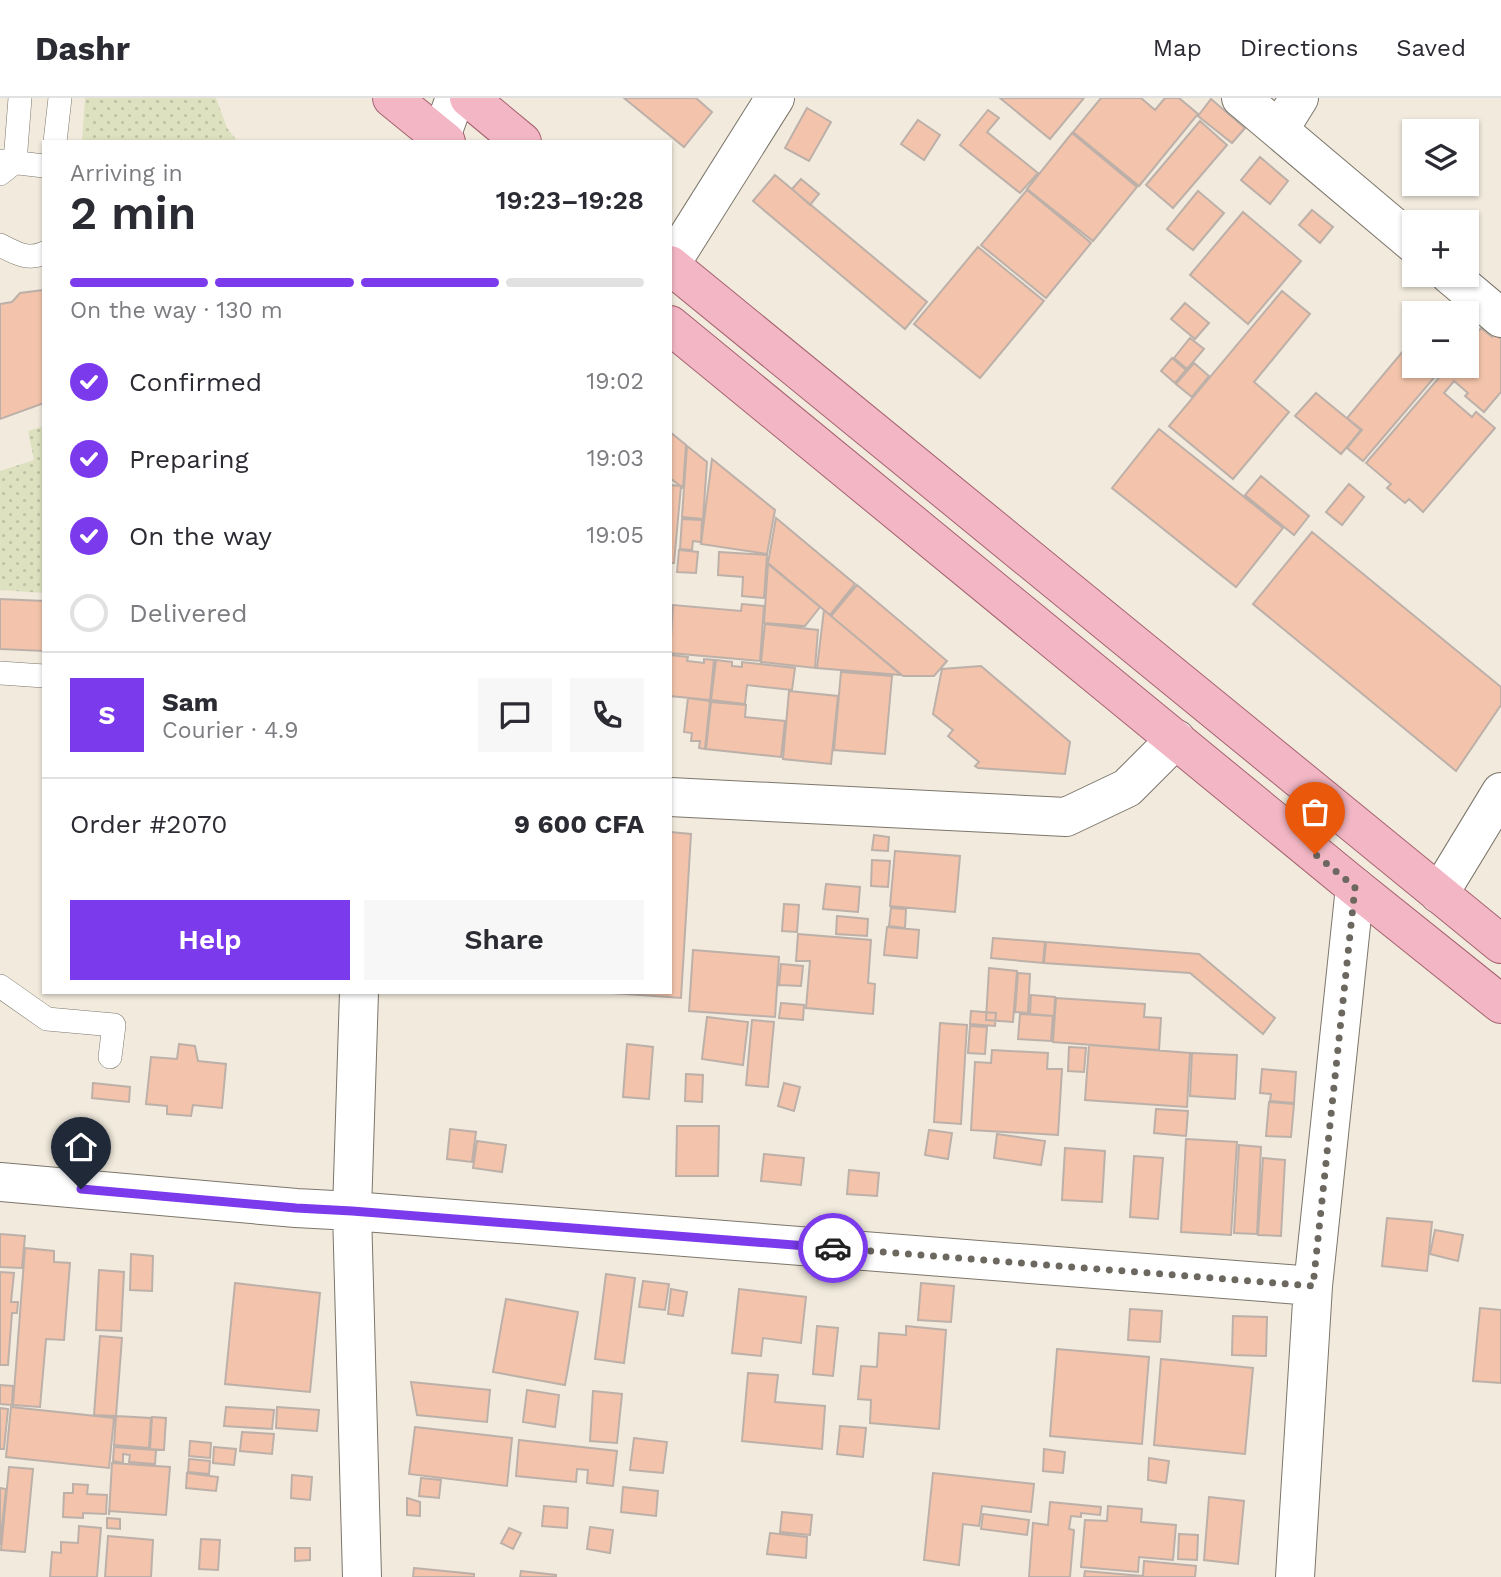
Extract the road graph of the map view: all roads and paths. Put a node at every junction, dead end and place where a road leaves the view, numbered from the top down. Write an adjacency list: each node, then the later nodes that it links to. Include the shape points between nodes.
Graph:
1 (20, 98): 13 (lane)
2 (60, 98): 10 (lane)
3 (392, 98): 11 (main road)
4 (455, 98): 11 (street)
5 (469, 98): 12 (main road)
6 (775, 98): 18 (street)
7 (1241, 98): 9 (street)
8 (1299, 98): 9 (street)
9 (1279, 130): 15 (street)
10 (55, 140)
11 (442, 140)
12 (520, 140)
13 (5, 166): 14 (lane)
14 (42, 166)
15 (1402, 234)
16 (0, 244): 17 (lane, via 20,256)
17 (42, 254)
18 (672, 262)
19 (672, 267): 29 (main road)
20 (1464, 287): 21 (street)
21 (1501, 318)
22 (672, 327): 25 (main road)
23 (0, 673): 24 (lane)
24 (42, 676)
25 (1176, 739): 27 (street, via 1127,788 1066,817); 28 (main road)
26 (1501, 792): 29 (street)
27 (672, 797)
28 (1355, 887): 33 (main road); 37 (street)
29 (1439, 894): 30 (main road)
30 (1501, 944)
31 (0, 986): 34 (lane, via 47,1019 114,1025)
32 (359, 994): 36 (street)
33 (1501, 1004)
34 (110, 1057)
35 (0, 1182): 36 (street)
36 (352, 1211): 37 (street); 38 (street)
37 (1313, 1286): 39 (street)
38 (362, 1577)
39 (1295, 1577)

